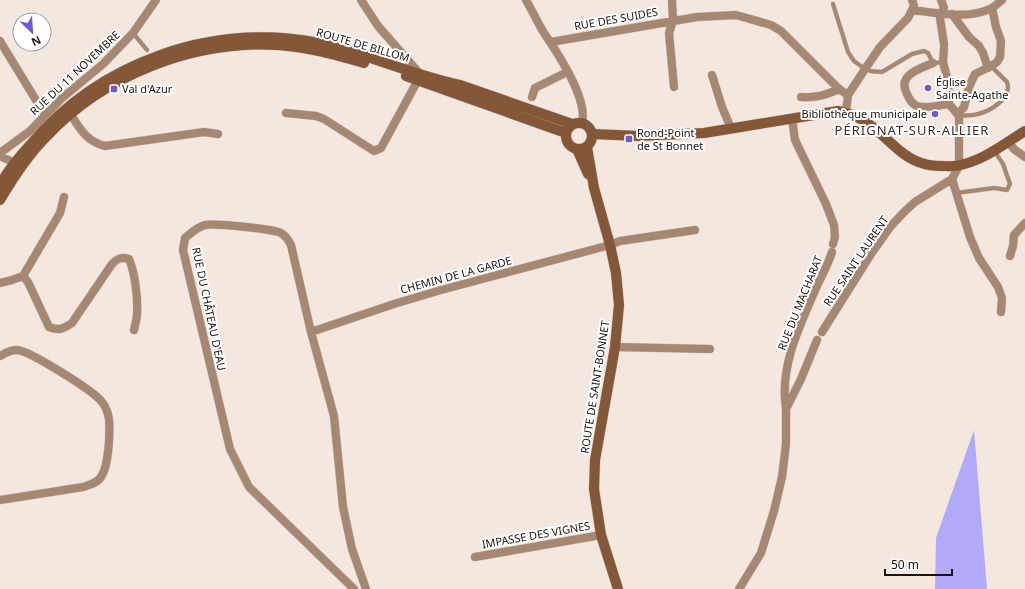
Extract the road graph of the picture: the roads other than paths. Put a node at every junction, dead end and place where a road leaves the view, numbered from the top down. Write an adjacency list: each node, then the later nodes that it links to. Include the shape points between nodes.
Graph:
1 (156, 0): 14 (street, RUE DU 11 NOVEMBRE)
2 (361, 0): 24 (street, via 378,26)
3 (526, 0): 16 (street)
4 (672, 0): 13 (street)
5 (912, 0): 10 (street)
6 (941, 0): 11 (street, via 944,8)
7 (1002, 0): 9 (street)
8 (833, 4): 21 (lane, via 848,52 854,61)
9 (992, 8): 12 (street, via 972,14); 20 (street, via 1001,40 1001,52 997,62)
10 (912, 10): 11 (street); 21 (street)
11 (942, 13): 12 (street); 18 (street, via 940,18 944,46)
12 (952, 14): 20 (street, via 969,38 979,46)
13 (673, 21): 16 (street, RUE DES SUIDES); 25 (street, via 669,33); 26 (street, RUE DES SUIDES, via 697,16 736,15 771,25 781,31)
14 (132, 34): 17 (lane); 34 (street, RUE DU 11 NOVEMBRE, via 103,64)
15 (0, 41): 34 (street)
16 (551, 42): 22 (street)
17 (147, 50)
18 (943, 62): 19 (lane); 30 (street, via 948,81)
19 (933, 64): 21 (lane, via 928,53 924,51 912,54 882,72); 30 (street, via 908,76 904,83 905,90 913,104 918,106)
20 (989, 67): 35 (street, via 972,78 964,107); 35 (lane, via 1007,82 1006,94 996,105 983,112)
21 (865, 69): 27 (street)
22 (567, 72): 28 (street, via 535,88); 37 (street, via 583,106)
23 (712, 75): 39 (street)
24 (419, 77): 31 (main road, ROUTE DE BILLOM, via 320,51 279,45 249,45 210,49 154,65 111,85); 33 (street, via 381,148 374,151 324,119); 38 (main road, ROUTE DE BILLOM, via 460,85); 41 (main road, ROUTE DE BILLOM)
25 (674, 88)
26 (839, 89): 27 (street, RUE DES SUIDES); 29 (street, via 812,98)
27 (848, 95): 32 (street)
28 (532, 97)
29 (801, 97)
30 (949, 104): 35 (street)
31 (68, 110): 42 (street, via 89,139 95,144 105,146 204,132); 50 (main road, ROUTE DE BILLOM, via 41,131); 56 (main road, ROUTE DE BILLOM, via 9,184)
32 (846, 112): 36 (main road); 51 (main road, via 874,126 902,154 914,162 934,166)
33 (286, 113)
34 (45, 115): 47 (street, RUE DU 11 NOVEMBRE, via 30,131)
35 (958, 115): 51 (street)
36 (792, 118): 39 (main road); 71 (street, RUE DU MACHARAT, via 795,140 834,225 835,237 828,265 803,320 787,364)
37 (582, 123): 38 (main road); 43 (main road, via 591,129)
38 (572, 124): 41 (main road)
39 (731, 128): 43 (main road, via 704,133 639,136)
40 (1025, 131): 44 (main road)
41 (566, 133): 45 (main road, via 568,144 572,148)
42 (218, 134)
43 (592, 134): 45 (main road, via 590,144)
44 (1008, 142): 46 (main road); 49 (street)
45 (582, 148): 59 (main road, ROUTE DE SAINT-BONNET)
46 (995, 151): 51 (main road); 54 (lane, via 1010,184 1007,190 994,188)
47 (0, 153)
48 (0, 156): 50 (street)
49 (1025, 157)
50 (14, 163): 53 (main road, ROUTE DE BILLOM)
51 (959, 166): 52 (street)
52 (952, 179): 54 (street); 66 (street, RUE SAINT LAURENT, via 915,202 891,226)
53 (0, 185)
54 (956, 193): 63 (street, via 979,258 998,287 1002,298)
55 (64, 197): 61 (street, via 60,213)
56 (0, 200)
57 (1025, 223): 60 (street, via 1014,235)
58 (695, 230): 59 (street, CHEMIN DE LA GARDE, via 620,241)
59 (610, 245): 65 (street, CHEMIN DE LA GARDE, via 441,290); 68 (main road, ROUTE DE SAINT-BONNET, via 619,305)
60 (1010, 256)
61 (23, 276): 62 (street); 64 (street, via 49,327 58,330 72,323 112,264 123,257 129,259 137,300 138,315)
62 (0, 283)
63 (1001, 312)
64 (134, 330)
65 (311, 332): 75 (street, RUE DU CHÂTEAU D'EAU, via 291,245 282,233 216,224 195,229 185,238 183,250 230,449 249,487); 76 (street, RUE DU CHÂTEAU D'EAU, via 334,416 344,507 352,549)
66 (822, 332)
67 (817, 340): 71 (street)
68 (615, 347): 69 (street); 73 (main road, ROUTE DE SAINT-BONNET, via 595,460 594,490)
69 (710, 349)
70 (0, 356): 72 (street, via 7,351 18,350 32,355 97,396 109,419 106,464 102,476 94,483)
71 (786, 409): 78 (street, via 786,444 774,511 760,553)
72 (0, 500)
73 (601, 535): 74 (street, IMPASSE DES VIGNES); 77 (main road, ROUTE DE SAINT-BONNET)
74 (475, 557)
75 (354, 589)
76 (366, 589)
77 (618, 589)
78 (739, 589)

